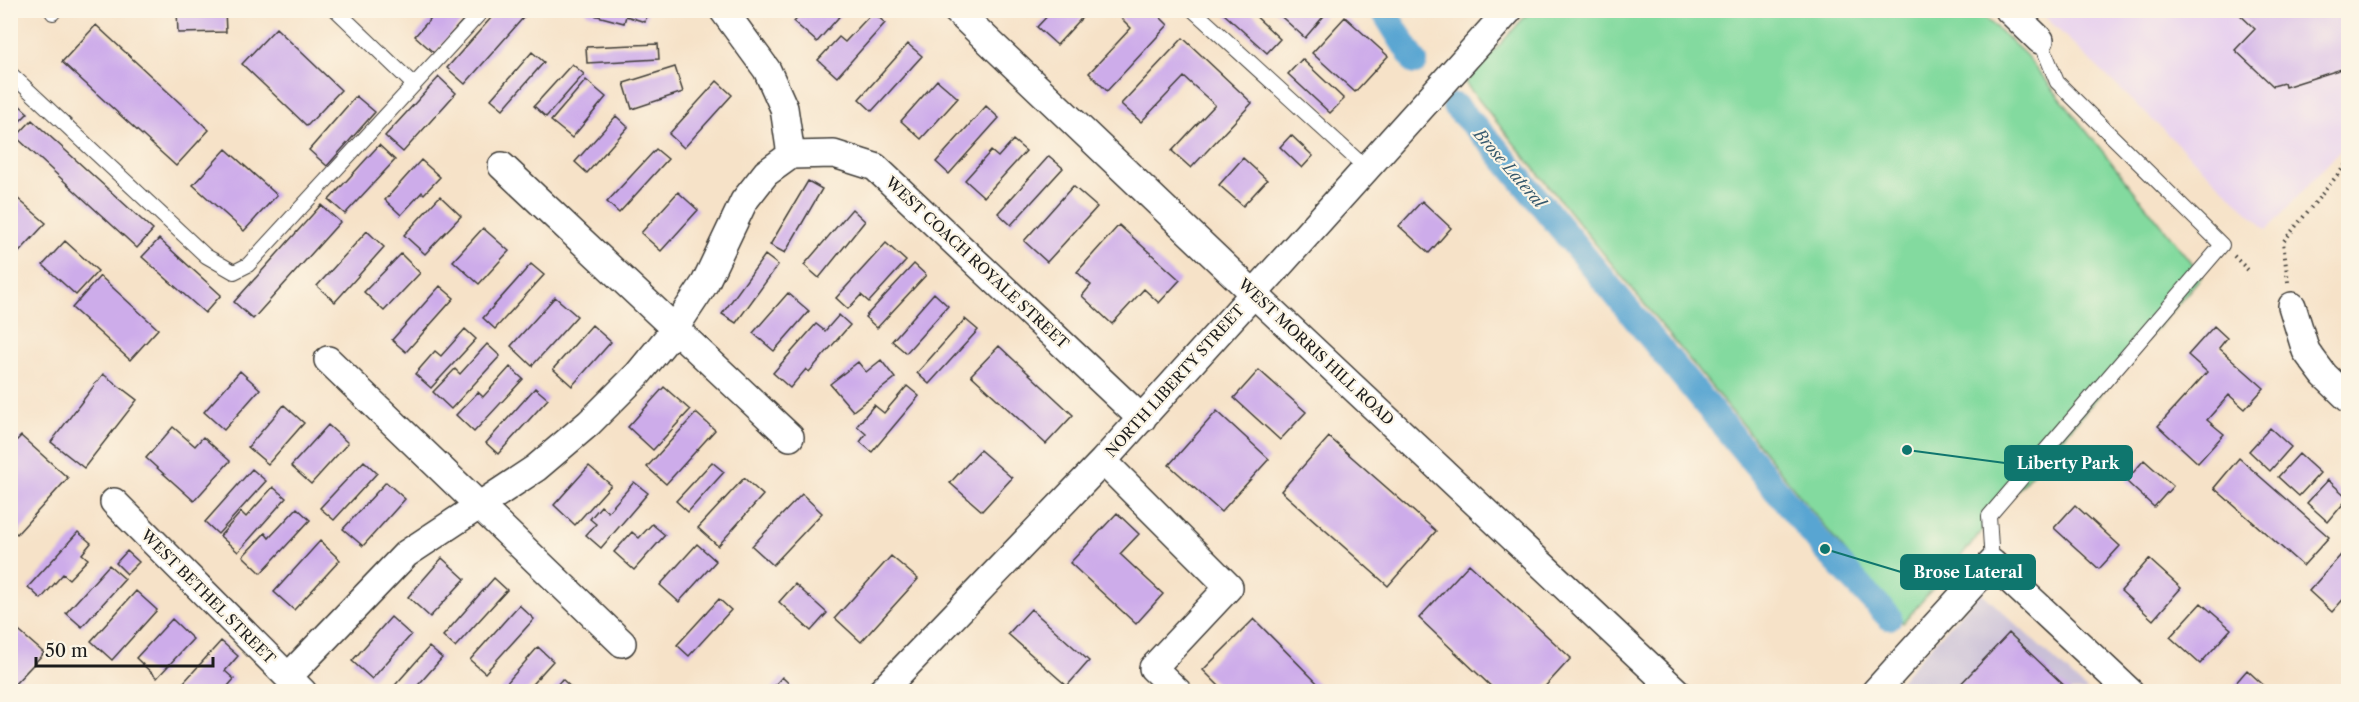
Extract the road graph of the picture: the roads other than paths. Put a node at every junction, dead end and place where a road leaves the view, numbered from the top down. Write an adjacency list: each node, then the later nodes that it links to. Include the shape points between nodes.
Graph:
1 (336, 10): 10 (lane)
2 (483, 10): 10 (lane)
3 (723, 10): 11 (street, via 767,70 783,108)
4 (956, 10): 14 (street, WEST MORRIS HILL ROAD)
5 (1193, 10): 13 (lane)
6 (1509, 10): 13 (street, NORTH LIBERTY STREET)
7 (2009, 10): 8 (street)
8 (2040, 40): 24 (lane, via 2057,82 2222,245 1989,516)
9 (10, 74): 10 (lane, via 206,256 234,272 248,265)
10 (414, 85)
11 (791, 155): 16 (street, via 766,173 744,201 705,283); 19 (street, WEST COACH ROYALE STREET, via 834,154 875,167)
12 (502, 166): 16 (street)
13 (1367, 169): 14 (street, NORTH LIBERTY STREET)
14 (1254, 294): 19 (street, NORTH LIBERTY STREET); 29 (street, WEST MORRIS HILL ROAD)
15 (2292, 306): 18 (street, via 2306,351)
16 (674, 328): 20 (street); 23 (street, via 638,374 589,423 536,468)
17 (328, 360): 23 (street)
18 (2349, 398)
19 (1142, 418): 21 (street, NORTH LIBERTY STREET)
20 (790, 437)
21 (1103, 461): 27 (street, NORTH LIBERTY STREET); 28 (street, via 1229,587 1153,668)
22 (114, 502): 26 (street, WEST BETHEL STREET)
23 (479, 505): 25 (street); 26 (street, via 406,554)
24 (1992, 563): 30 (street); 31 (street)
25 (622, 643)
26 (296, 684)
27 (881, 692)
28 (1178, 692)
29 (1677, 692)
30 (1875, 692)
31 (2130, 692)

